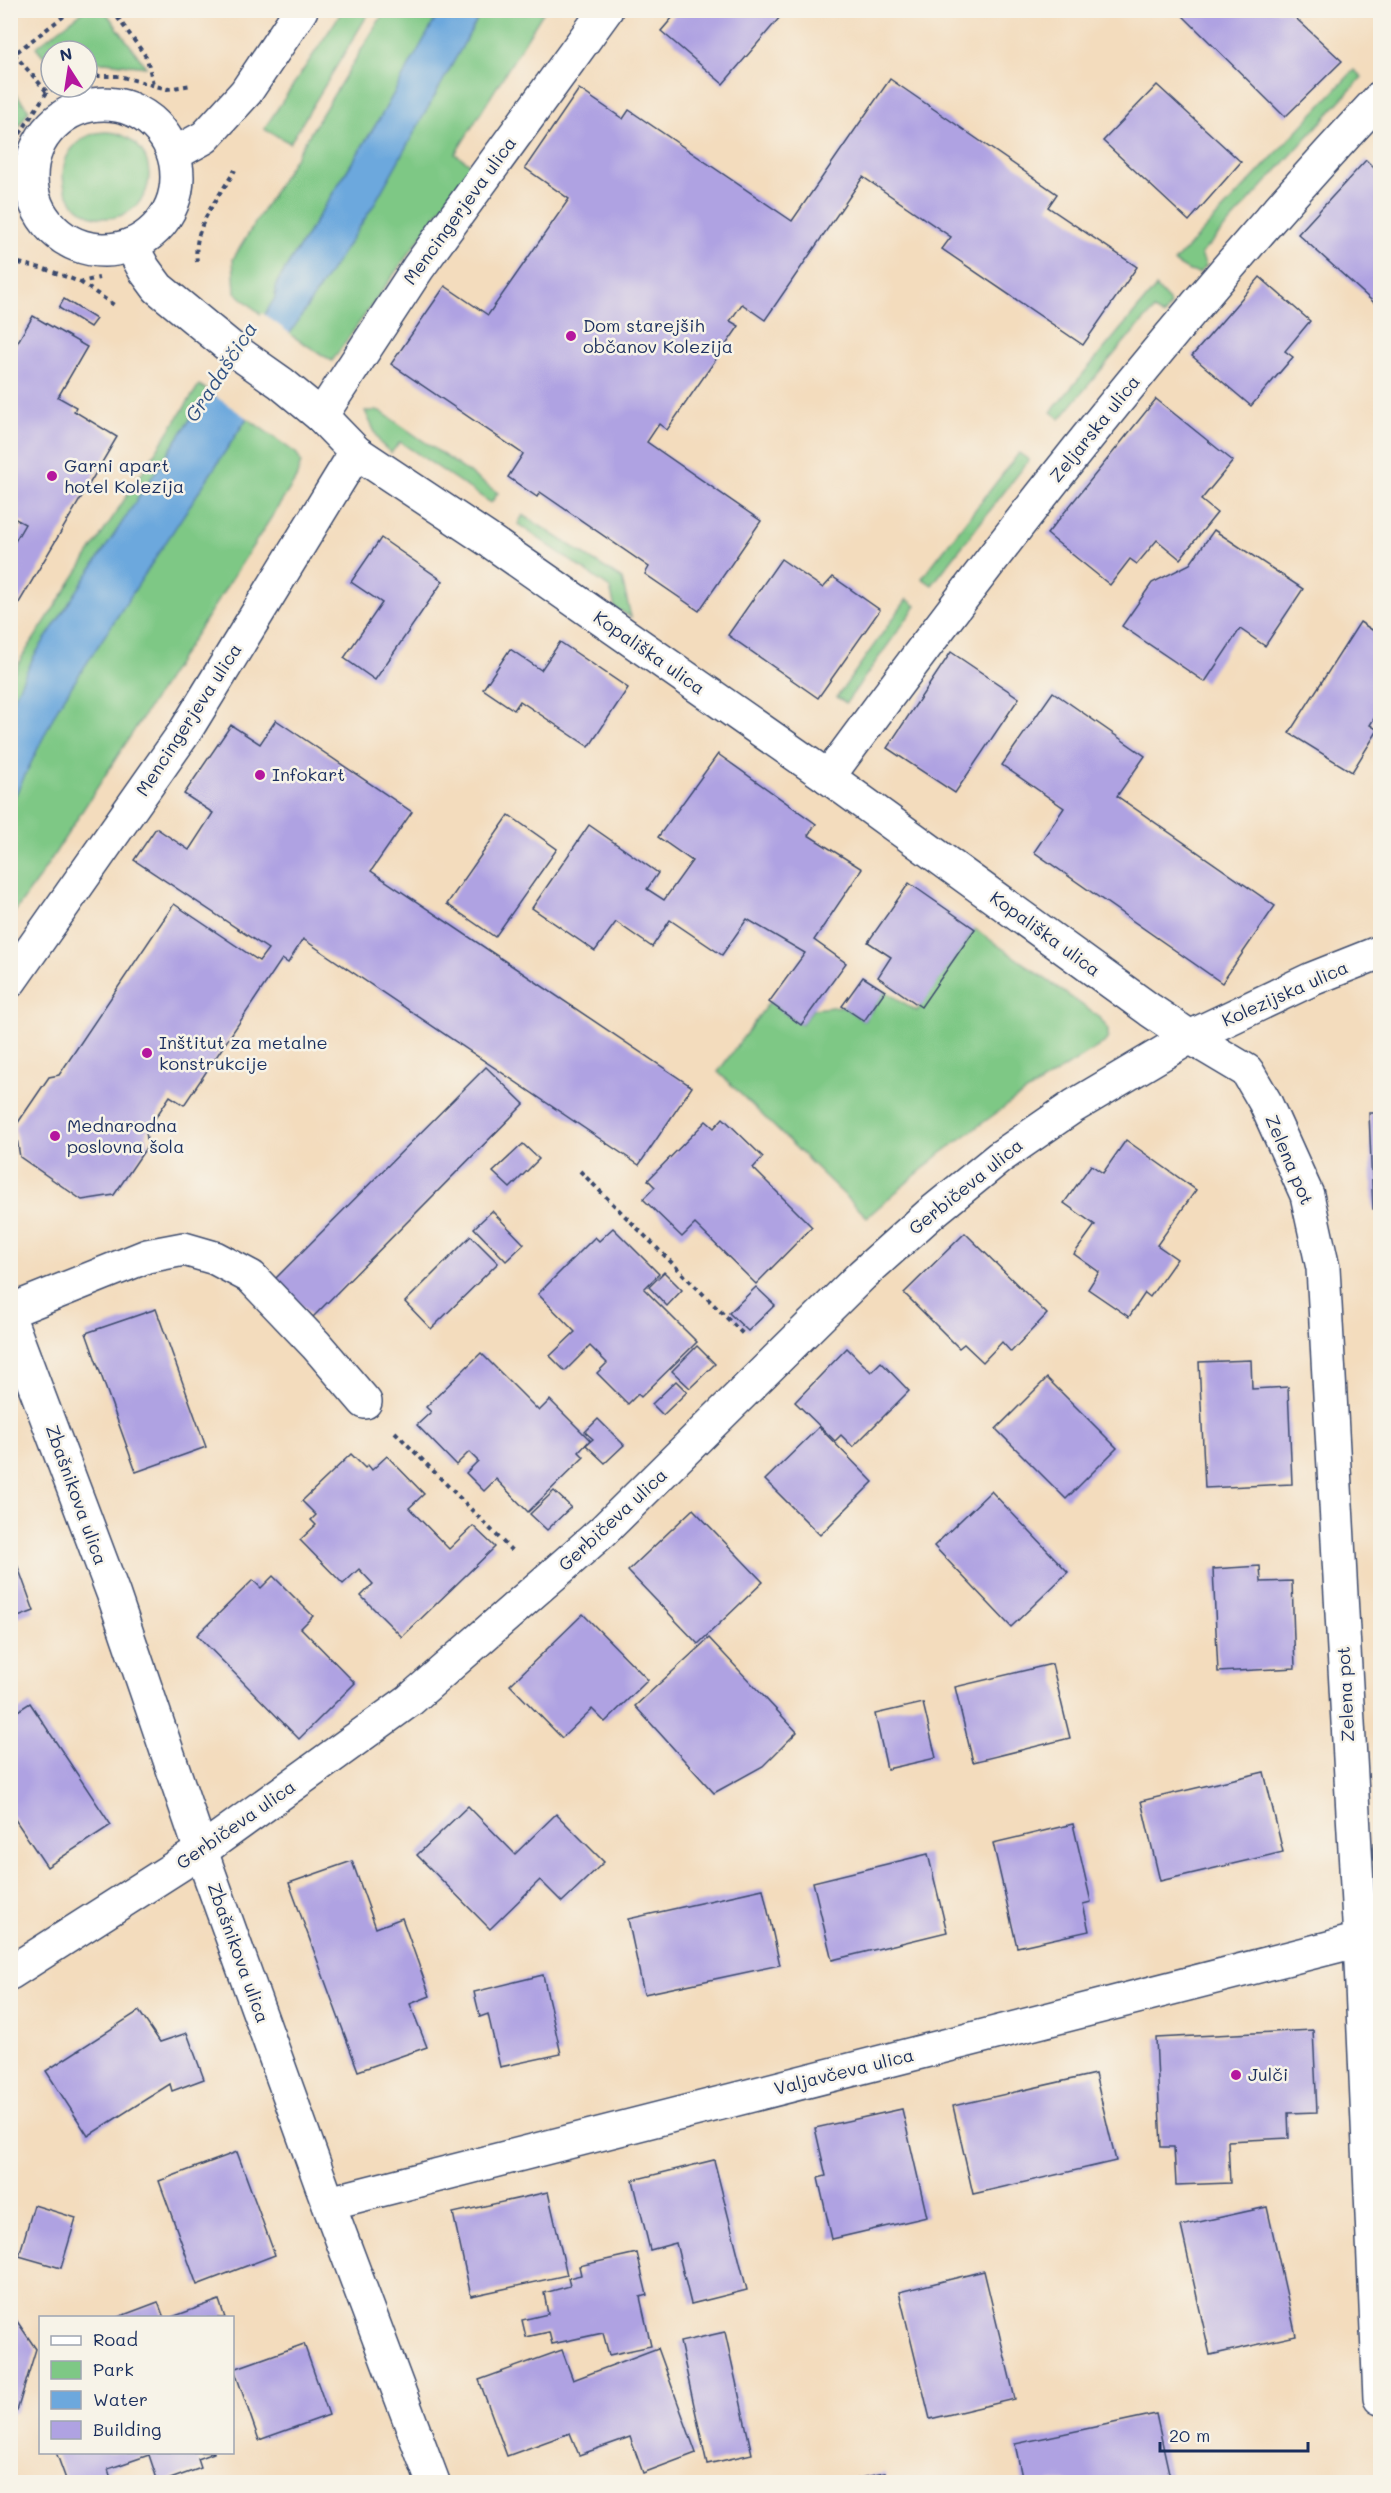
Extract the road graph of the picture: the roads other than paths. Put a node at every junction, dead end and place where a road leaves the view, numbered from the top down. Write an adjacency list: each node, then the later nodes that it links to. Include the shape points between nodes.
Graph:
1 (301, 10): 4 (street, via 234,106 205,137)
2 (606, 10): 7 (street, Mencingerjeva ulica, via 418,268)
3 (1380, 98): 9 (street, Zeljarska ulica, via 1320,162 1149,362 972,583)
4 (174, 154): 5 (street, via 164,134 147,118 127,108 104,104 81,107 61,117 45,134 34,154); 6 (street, via 176,191 170,208 161,224)
5 (22, 204): 6 (street, via 72,243 112,250)
6 (131, 245): 7 (street, Kopališka ulica, via 158,288)
7 (321, 416): 8 (street, Kopališka ulica)
8 (356, 452): 9 (street, Kopališka ulica); 11 (street, Mencingerjeva ulica, via 186,730)
9 (828, 777): 12 (street, Kopališka ulica)
10 (1380, 952): 12 (street, Kolezijska ulica, via 1312,979)
11 (10, 981)
12 (1190, 1037): 17 (street, Gerbičeva ulica, via 1074,1106 1000,1157 930,1214 862,1275 602,1532 544,1583 410,1700); 18 (street, Zelena pot, via 1248,1071 1307,1195 1323,1268)
13 (10, 1311): 16 (street, via 147,1256 184,1249 215,1258 251,1277)
14 (10, 1320): 15 (street, Zbašnikova ulica)
15 (21, 1378): 17 (street, Zbašnikova ulica, via 113,1593)
16 (365, 1402)
17 (201, 1851): 19 (street, Gerbičeva ulica); 20 (street, Zbašnikova ulica)
18 (1370, 1937): 20 (street, Valjavčeva ulica); 21 (street, Zelena pot)
19 (10, 1973)
20 (328, 2203): 22 (street, Zbašnikova ulica)
21 (1380, 2384)
22 (433, 2482)

